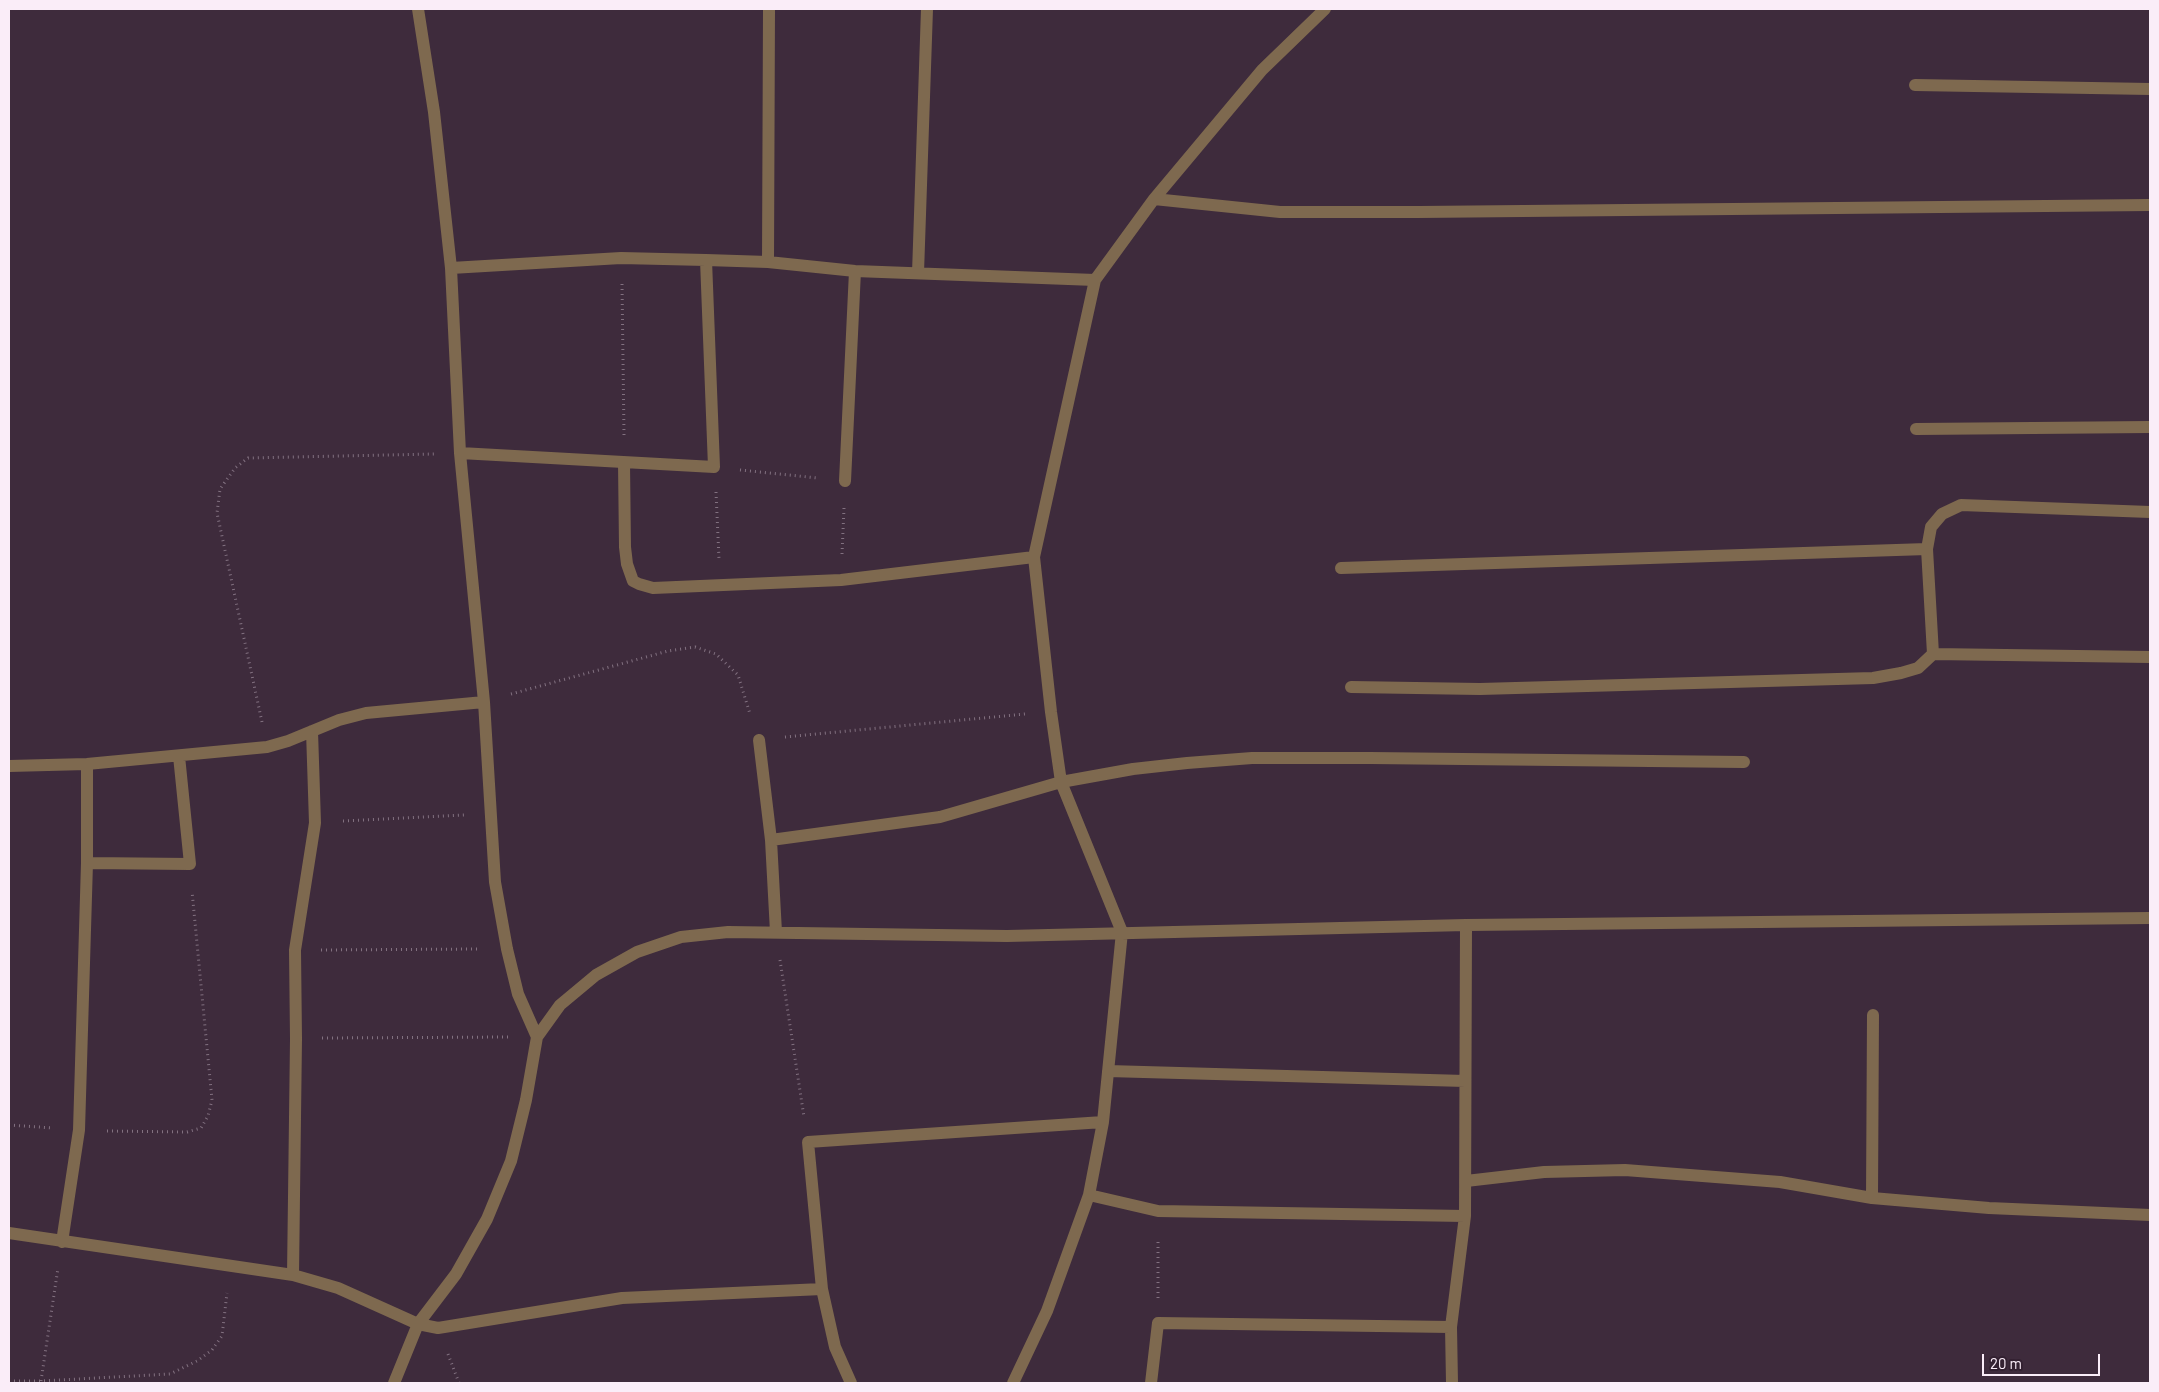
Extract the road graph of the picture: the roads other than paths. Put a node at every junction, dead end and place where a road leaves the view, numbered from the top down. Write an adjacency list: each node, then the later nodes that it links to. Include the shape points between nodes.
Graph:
1 (418, 9): 11 (street, via 434,112)
2 (769, 9): 10 (street)
3 (928, 9): 13 (street)
4 (1325, 9): 7 (street, via 1262,70)
5 (1915, 84): 6 (street)
6 (2150, 88)
7 (1154, 200): 8 (street, via 1280,212); 14 (street)
8 (2150, 205)
9 (706, 260): 10 (street); 11 (street, via 621,258); 18 (street, via 714,467)
10 (768, 262): 12 (street)
11 (451, 268): 17 (street)
12 (854, 271): 13 (street); 19 (street)
13 (918, 273): 14 (street)
14 (1095, 280): 22 (street)
15 (2150, 427): 16 (street)
16 (1916, 429)
17 (460, 453): 18 (street); 27 (street)
18 (624, 463): 22 (street, via 627,564 633,581 654,588 841,580)
19 (845, 481)
20 (2150, 512): 21 (street, via 1961,505 1942,514 1931,527)
21 (1927, 549): 23 (street); 24 (street)
22 (1034, 556): 34 (street, via 1050,712)
23 (1341, 568)
24 (1933, 654): 25 (street); 26 (street, via 1918,668 1872,678 1480,689)
25 (2150, 657)
26 (1351, 688)
27 (484, 702): 28 (street, via 366,713); 42 (street, via 495,882 518,994)
28 (312, 731): 30 (street, via 267,747); 53 (street, via 315,823 295,950)
29 (759, 740): 35 (street)
30 (179, 756): 32 (street); 36 (street, via 190,864)
31 (1744, 762): 34 (street, via 1252,758 1133,769)
32 (87, 764): 33 (street); 36 (street)
33 (9, 766)
34 (1061, 782): 35 (street, via 940,817); 40 (street)
35 (770, 840): 39 (street)
36 (87, 864): 52 (street, via 79,1130)
37 (2150, 918): 38 (street)
38 (1466, 925): 40 (street); 44 (street)
39 (776, 932): 40 (street, via 988,936); 42 (street, via 728,932 681,938 636,952 596,974 560,1004)
40 (1122, 932): 43 (street)
41 (1873, 1015): 48 (street)
42 (536, 1037): 55 (street, via 526,1100 510,1161 487,1219 456,1274)
43 (1108, 1071): 44 (street); 45 (street)
44 (1465, 1080): 46 (street)
45 (1103, 1122): 47 (street); 54 (street, via 808,1142)
46 (1466, 1181): 48 (street, via 1544,1172 1625,1170 1780,1182); 50 (street)
47 (1089, 1195): 50 (street, via 1158,1211); 59 (street, via 1047,1311)
48 (1872, 1198): 49 (street, via 1990,1208)
49 (2150, 1215)
50 (1465, 1216): 56 (street)
51 (9, 1233): 52 (street)
52 (62, 1242): 53 (street)
53 (293, 1275): 55 (street, via 338,1288)
54 (822, 1289): 55 (street, via 622,1298 438,1328); 58 (street, via 836,1347)
55 (418, 1324): 57 (street)
56 (1451, 1328): 60 (street, via 1158,1323); 61 (street)
57 (394, 1383)
58 (851, 1383)
59 (1013, 1383)
60 (1151, 1383)
61 (1452, 1383)

